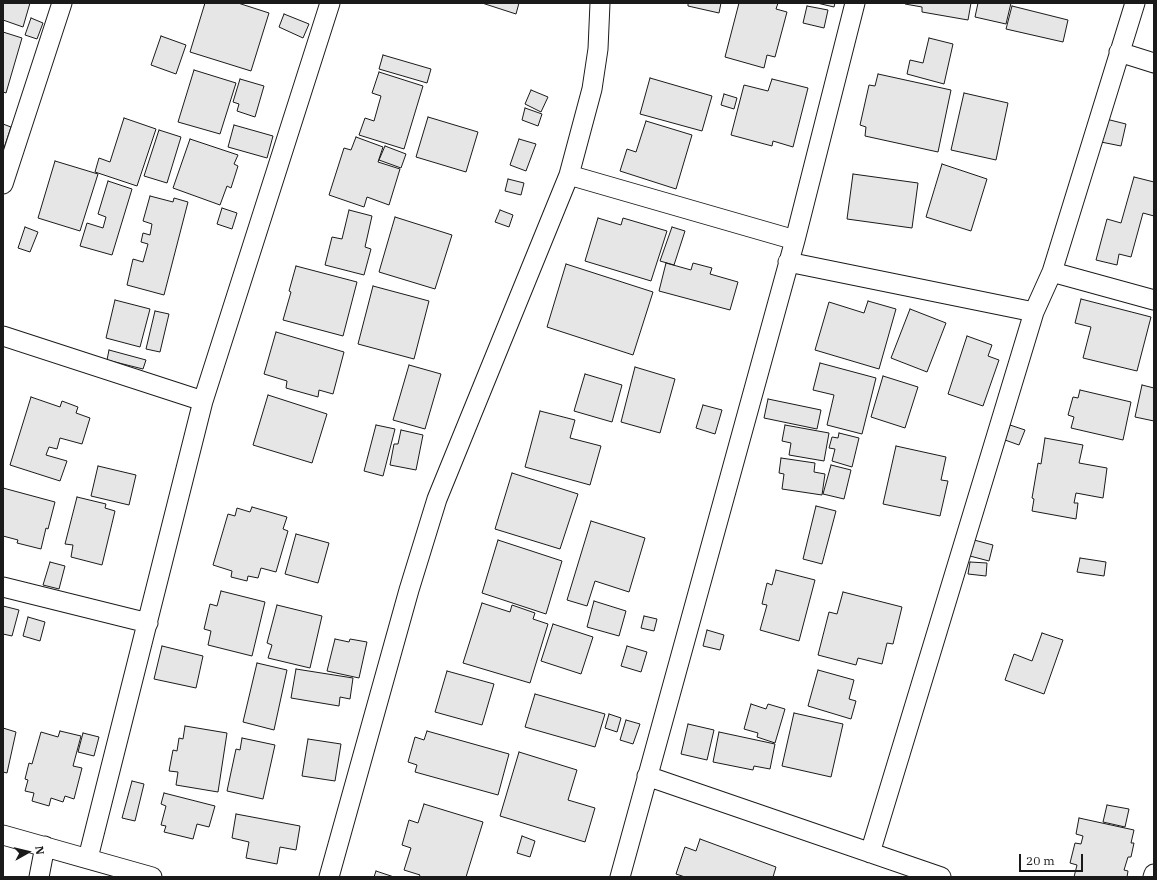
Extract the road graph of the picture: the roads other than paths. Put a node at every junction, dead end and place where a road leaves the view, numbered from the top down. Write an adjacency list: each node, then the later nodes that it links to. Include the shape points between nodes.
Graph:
1 (62, 3): 9 (street)
2 (330, 3): 16 (street)
3 (600, 3): 8 (street, via 598,49 592,89)
4 (854, 3): 10 (street)
5 (1135, 3): 6 (street)
6 (1119, 52): 7 (street); 12 (street)
7 (1154, 63)
8 (569, 175): 10 (street); 27 (street, via 437,499)
9 (3, 184)
10 (794, 240): 11 (street)
11 (788, 262): 14 (street); 19 (street)
12 (1052, 272): 13 (street); 14 (street)
13 (1154, 300)
14 (1034, 312): 22 (street)
15 (3, 336): 16 (street)
16 (203, 401): 18 (street)
17 (3, 587): 18 (street)
18 (148, 624): 23 (street)
19 (647, 776): 22 (street); 28 (street)
20 (3, 835): 21 (street)
21 (45, 846): 23 (street); 25 (street)
22 (870, 853): 29 (street)
23 (88, 858): 26 (street)
24 (1154, 874): 30 (street)
25 (39, 877)
26 (152, 877)
27 (329, 877)
28 (620, 877)
29 (941, 877)
30 (1153, 877)

